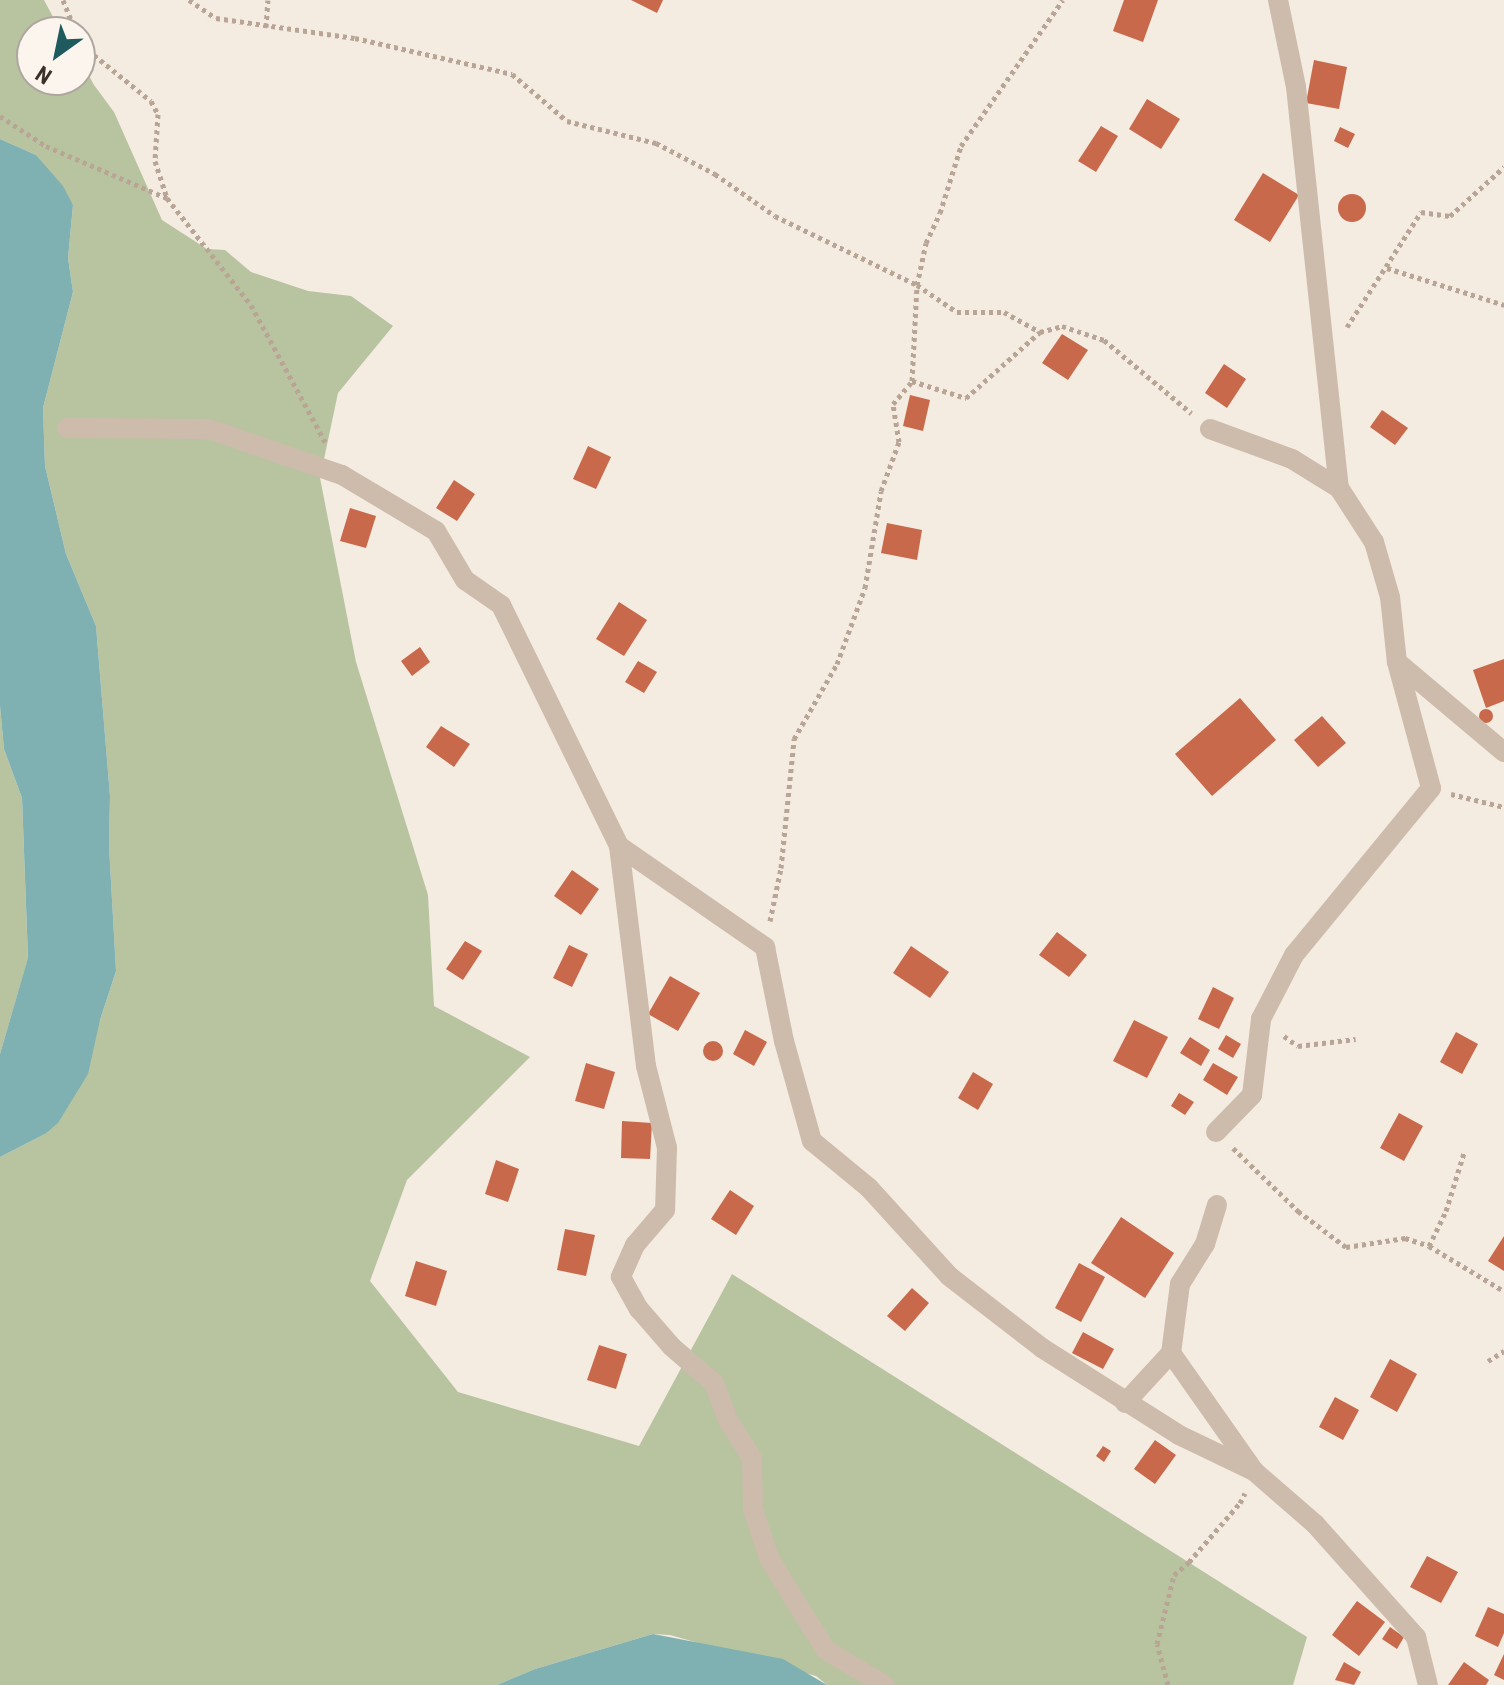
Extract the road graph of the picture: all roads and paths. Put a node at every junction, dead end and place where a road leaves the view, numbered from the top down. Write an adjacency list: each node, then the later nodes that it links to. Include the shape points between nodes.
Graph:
1 (189, 0): 5 (path, via 216,18)
2 (268, 0): 5 (path)
3 (1063, 0): 11 (path, via 961,146 926,243)
4 (1278, 0): 14 (street, via 1296,87)
5 (266, 27): 11 (path, via 355,38 512,74 567,121 656,143 715,174 775,216)
6 (96, 57): 9 (path, via 151,101 158,114 155,161)
7 (0, 116): 9 (path, via 46,146)
8 (1504, 167): 10 (path, via 1450,216 1421,212)
9 (167, 198): 18 (path, via 251,305)
10 (1387, 268): 12 (path); 14 (path)
11 (917, 285): 13 (path, via 957,312 1004,312); 15 (path)
12 (1504, 305)
13 (1040, 332): 15 (path, via 966,398); 17 (path, via 1062,326 1104,340)
14 (1325, 360): 19 (street)
15 (912, 381): 25 (path, via 893,404 899,442 881,491 865,588 837,664 794,739 781,868)
16 (67, 428): 18 (street, via 209,429)
17 (1210, 429): 19 (street, via 1292,459)
18 (342, 475): 24 (street, via 436,531 465,580 501,605)
19 (1339, 488): 20 (street, via 1374,542 1390,597)
20 (1397, 662): 21 (street); 22 (street)
21 (1504, 752)
22 (1431, 788): 23 (path); 26 (street, via 1294,955)
23 (1504, 807)
24 (619, 846): 25 (street); 38 (street, via 646,1066 667,1148 665,1210 635,1245 621,1277 639,1309 672,1347 714,1383 728,1420 752,1458 753,1509 769,1558 826,1650)
25 (765, 947): 36 (street, via 812,1141 869,1188 949,1276)
26 (1261, 1019): 27 (path, via 1298,1046); 28 (street, via 1252,1095)
27 (1356, 1039)
28 (1216, 1132): 31 (path, via 1298,1211 1346,1247 1405,1238)
29 (1464, 1153): 31 (path)
30 (1217, 1205): 34 (street, via 1205,1244 1180,1284)
31 (1429, 1246): 32 (path)
32 (1504, 1291)
33 (1504, 1351): 35 (path)
34 (1171, 1353): 36 (street); 37 (street)
35 (1488, 1361)
36 (1125, 1403): 37 (street)
37 (1254, 1471): 39 (path, via 1240,1503 1174,1575 1157,1644); 40 (street, via 1315,1524 1416,1637)
38 (884, 1685)
39 (1168, 1685)
40 (1428, 1685)

